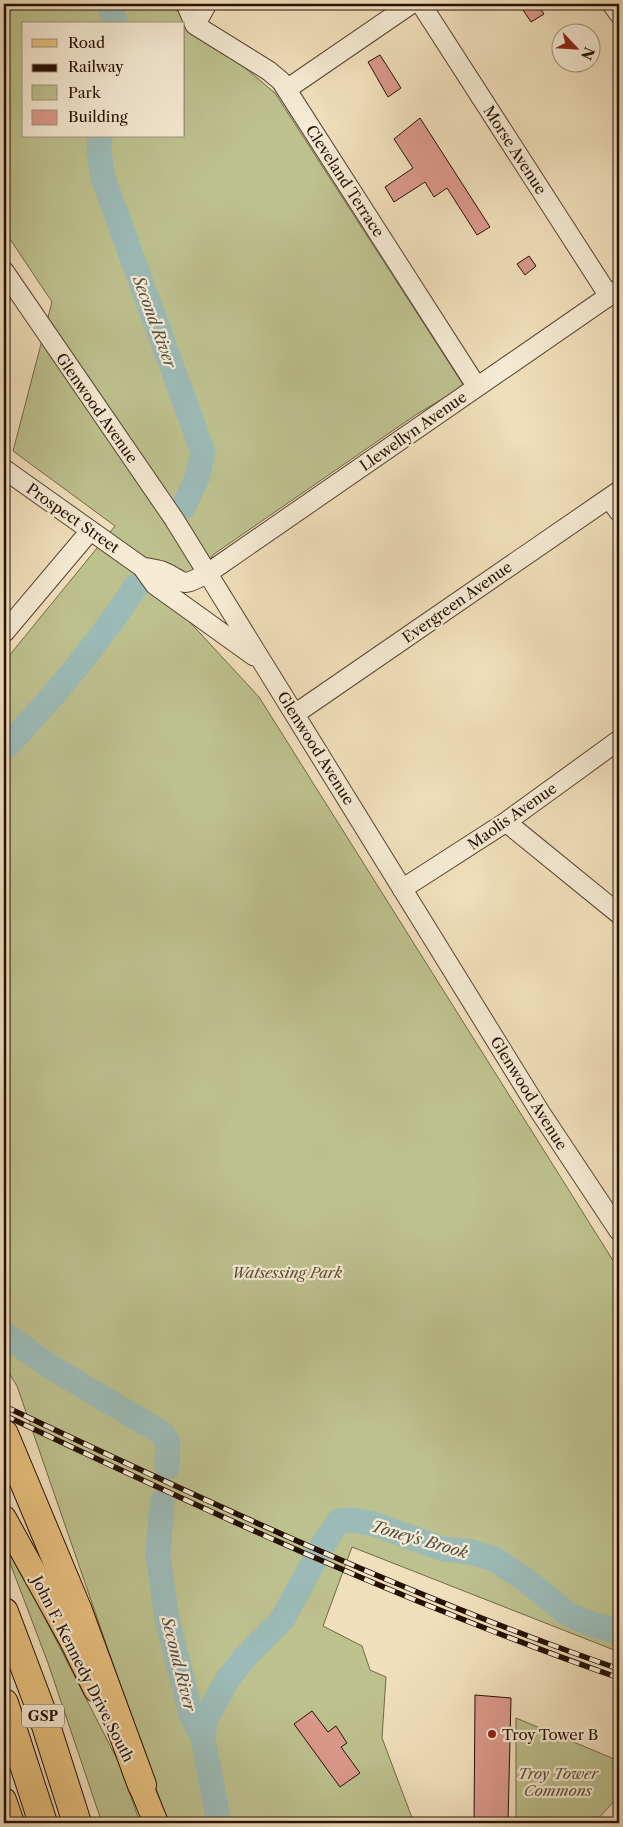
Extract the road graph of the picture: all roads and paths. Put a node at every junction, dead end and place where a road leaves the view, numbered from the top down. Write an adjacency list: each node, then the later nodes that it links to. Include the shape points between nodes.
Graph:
1 (186, 4): 7 (street)
2 (207, 4): 7 (street)
3 (412, 4): 8 (street)
4 (421, 4): 10 (street, Morse Avenue)
5 (612, 4): 6 (street)
6 (619, 14)
7 (196, 25): 8 (street, Cleveland Terrace, via 275,75)
8 (287, 89): 11 (street, Cleveland Terrace)
9 (4, 271): 16 (street, Glenwood Avenue, via 174,518)
10 (614, 292): 11 (street, Llewellyn Avenue)
11 (477, 387): 16 (street, Llewellyn Avenue)
12 (4, 469): 14 (street, Prospect Street)
13 (616, 500): 19 (street, Evergreen Avenue)
14 (90, 530): 15 (street, Prospect Street); 17 (street)
15 (142, 567): 16 (street, Prospect Street, via 162,571 185,583); 18 (street, Prospect Street, via 155,585)
16 (208, 573): 18 (street, Glenwood Avenue)
17 (4, 633)
18 (263, 662): 19 (street, Glenwood Avenue)
19 (295, 714): 22 (street, Glenwood Avenue)
20 (619, 740): 21 (street, Maolis Avenue)
21 (506, 822): 22 (street, Maolis Avenue); 23 (street)
22 (402, 889): 24 (street, Glenwood Avenue, via 540,1112)
23 (619, 914)
24 (619, 1231)
25 (4, 1434): 29 (highway, via 78,1611)
26 (4, 1518): 29 (main road, John F. Kennedy Drive South, via 72,1641)
27 (4, 1612): 33 (highway, GSP, via 41,1710)
28 (4, 1703): 32 (highway, GSP)
29 (142, 1785): 34 (main road, John F. Kennedy Drive South)
30 (4, 1800): 31 (main road)
31 (12, 1823)
32 (43, 1823)
33 (77, 1823)
34 (156, 1823)

